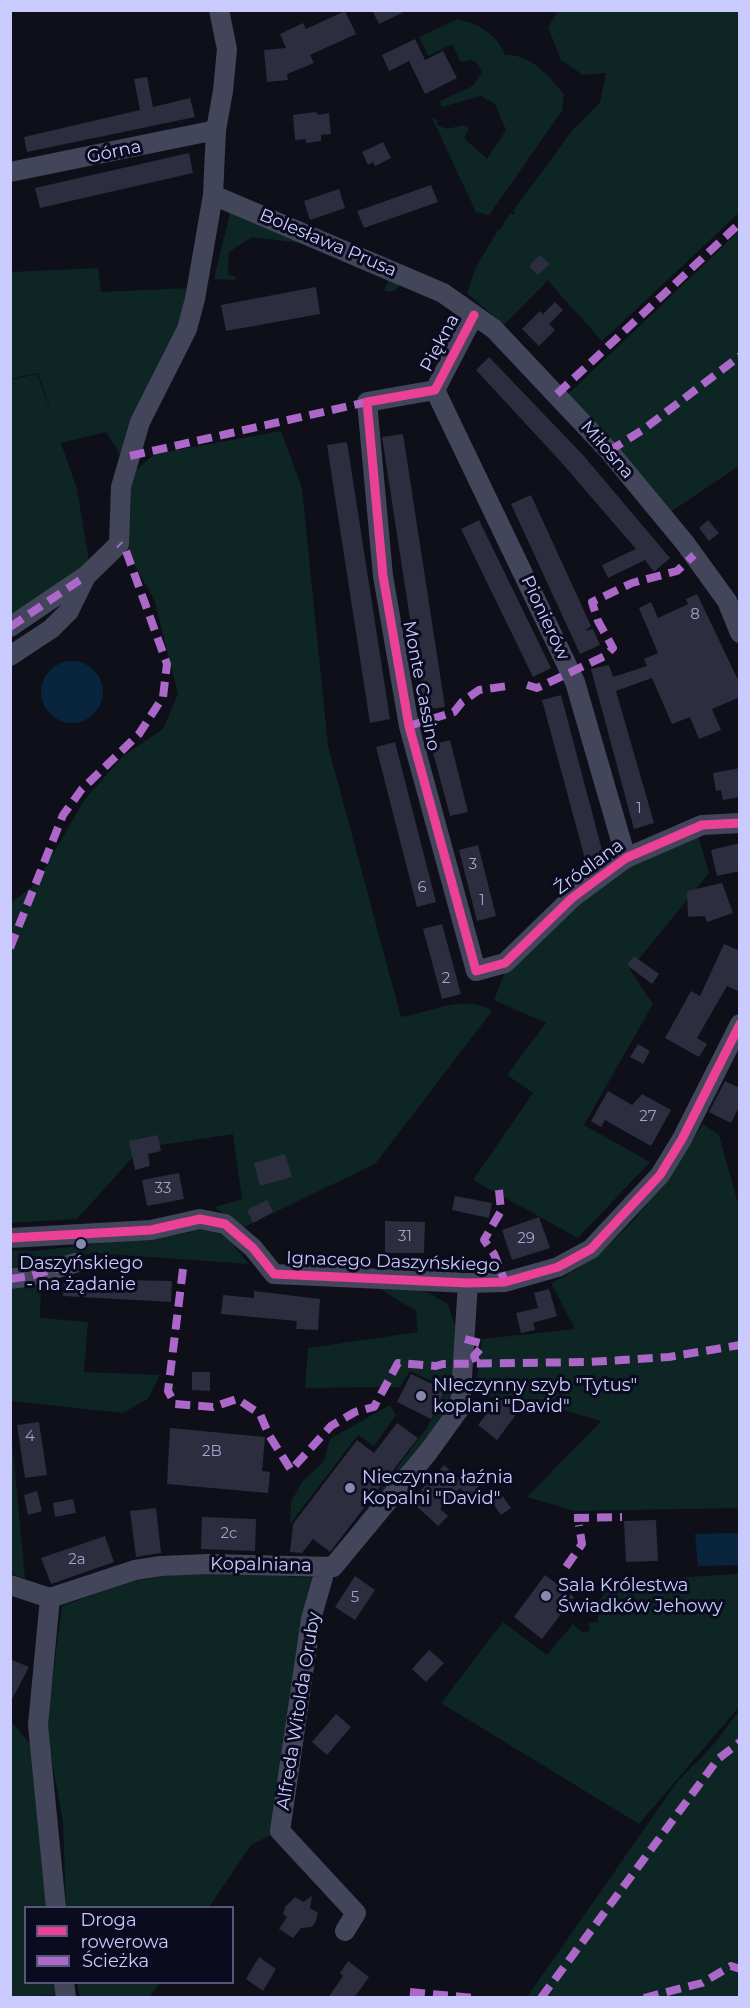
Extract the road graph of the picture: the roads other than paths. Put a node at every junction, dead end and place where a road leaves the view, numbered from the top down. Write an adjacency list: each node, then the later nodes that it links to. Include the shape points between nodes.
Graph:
1 (219, 10): 2 (street, via 226,49)
2 (216, 130): 3 (street, Górna); 4 (street)
3 (10, 172)
4 (213, 195): 5 (street, Bolesława Prusa); 9 (street, via 187,329 140,422 121,487 119,544)
5 (443, 293): 6 (street, Miłosna)
6 (474, 315): 7 (street, Piękna); 11 (street, Miłosna, via 494,329 557,394 632,479 727,601)
7 (435, 390): 8 (street, Piękna); 14 (street, Pionierów, via 575,682)
8 (368, 402): 15 (street, Monte Cassino, via 383,576 409,726)
9 (86, 576): 10 (street); 12 (street, via 69,611 51,629)
10 (10, 627)
11 (740, 633)
12 (10, 656)
13 (740, 823): 14 (street, Źródlana, via 702,825)
14 (626, 858): 15 (street, Źródlana, via 572,898 505,963)
15 (476, 971)
16 (740, 1024): 20 (street, Ignacego Daszyńskiego, via 660,1174 591,1249 558,1267 508,1282)
17 (10, 1238): 20 (street, Ignacego Daszyńskiego, via 151,1230 200,1219 225,1224 253,1248 274,1274)
18 (75, 1263): 19 (street)
19 (10, 1279)
20 (468, 1283): 21 (street, Kopalniana, via 460,1408 429,1452 341,1558)
21 (326, 1567): 23 (street, Kopalniana, via 161,1566 135,1570); 25 (street, Alfreda Witolda Oruby, via 311,1619 280,1831 356,1913)
22 (10, 1585): 23 (street)
23 (50, 1598): 24 (street, via 38,1725)
24 (56, 1906)
25 (345, 1931)

